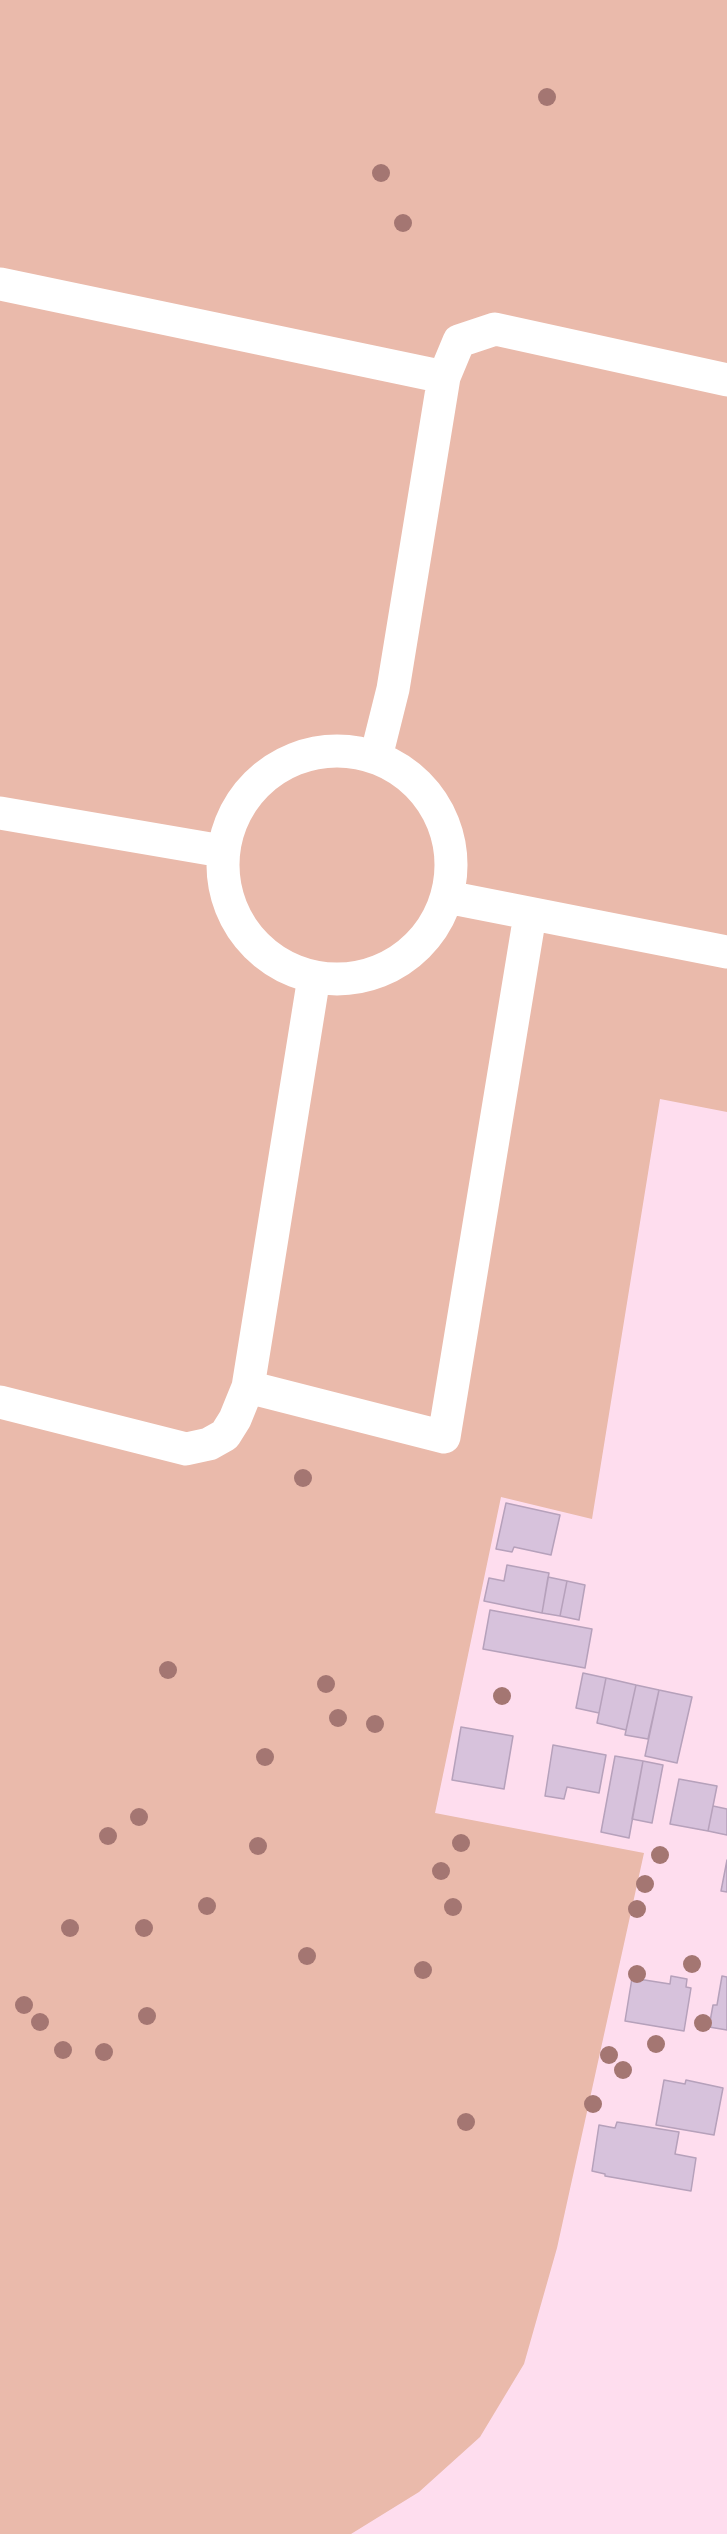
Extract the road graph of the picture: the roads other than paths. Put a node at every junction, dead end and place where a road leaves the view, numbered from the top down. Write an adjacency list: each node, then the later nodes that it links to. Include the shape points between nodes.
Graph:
1 (0, 284): 2 (lane)
2 (444, 376): 3 (lane, via 459,340 495,328); 4 (lane, via 393,689)
3 (727, 380)
4 (376, 757): 6 (lane, via 342,750 307,753 276,767 249,789 231,818); 7 (lane, via 406,774 430,799 446,829 451,863)
5 (0, 813): 6 (lane)
6 (222, 851): 10 (lane, via 223,885 234,917 254,945 282,966)
7 (447, 897): 8 (lane); 10 (lane, via 433,929 410,954 391,966 348,979)
8 (530, 915): 9 (lane); 11 (lane, via 444,1437)
9 (727, 952)
10 (314, 978): 11 (lane)
11 (248, 1388): 12 (lane, via 225,1435 209,1444 186,1449)
12 (0, 1402)

